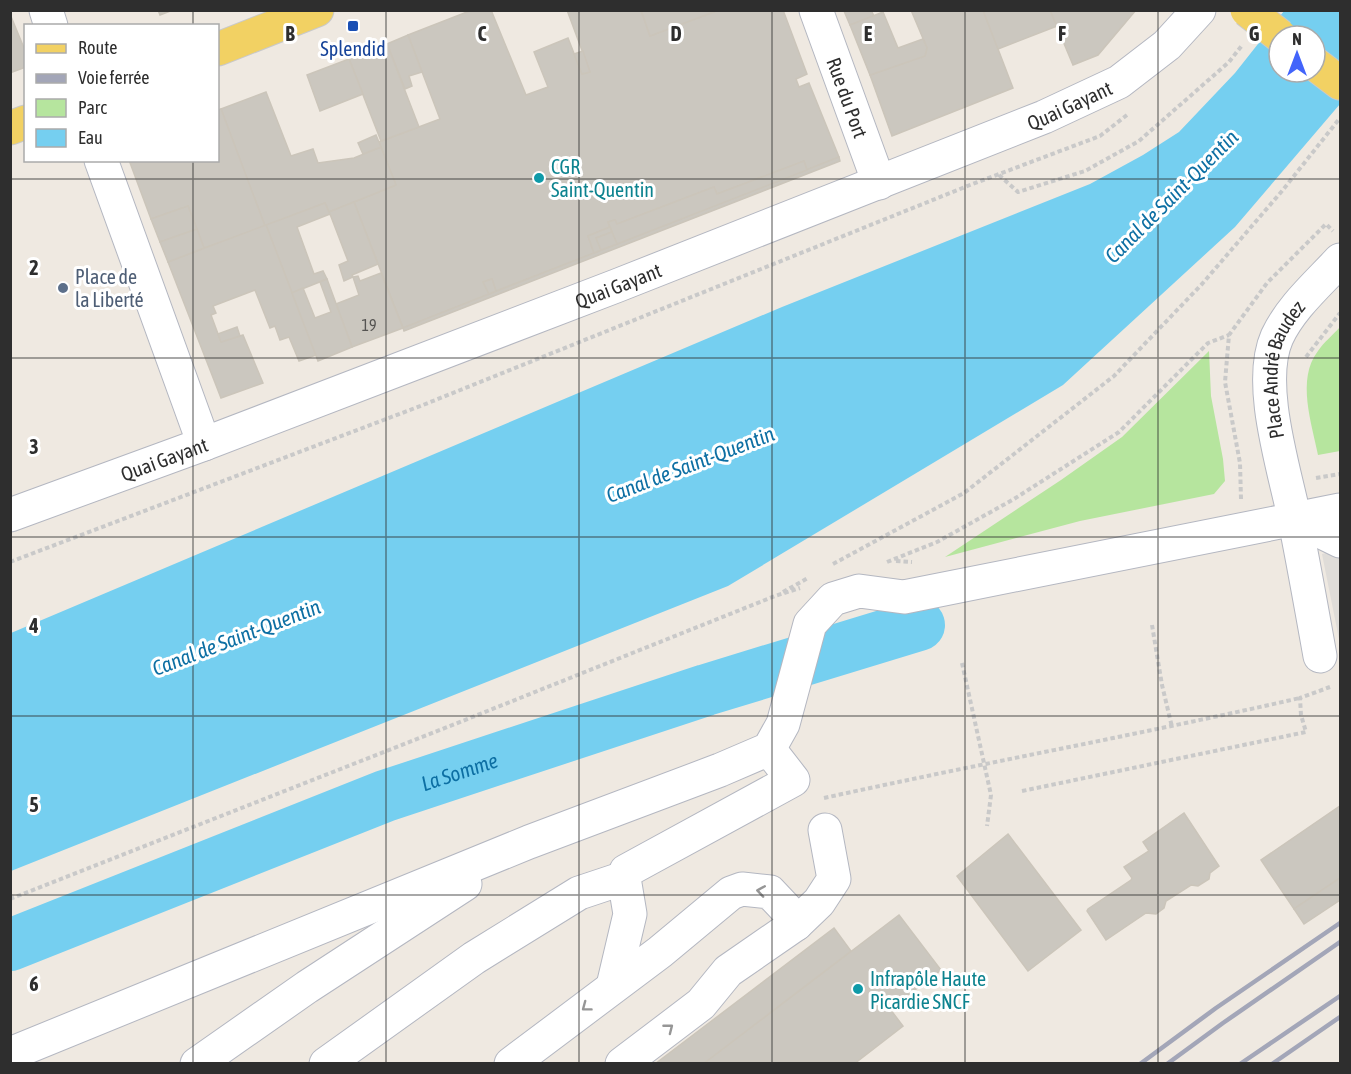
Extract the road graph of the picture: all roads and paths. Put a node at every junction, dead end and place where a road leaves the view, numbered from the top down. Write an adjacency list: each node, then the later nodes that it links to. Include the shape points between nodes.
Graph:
1 (317, 10): 6 (main road)
2 (816, 10): 11 (street, Rue du Port)
3 (1199, 10): 11 (street, Quai Gayant, via 1167,45 1119,82 1044,117)
4 (1247, 24): 5 (main road, bridge); 22 (path, via 1228,62 1139,141 1085,171 1018,192 999,176 970,185 423,405)
5 (1267, 31)
6 (219, 49)
7 (1327, 72): 8 (main road)
8 (1341, 83)
9 (1341, 118): 23 (path, via 1202,284 1114,376 964,493)
10 (101, 162): 16 (street)
11 (879, 183): 16 (street, Quai Gayant)
12 (1341, 260): 19 (street, Place André Baudez, via 1296,307 1277,338 1269,369 1274,423)
13 (1341, 313): 15 (path, via 1306,355)
14 (1230, 335): 21 (path, via 1208,343 1119,432 1014,500 937,542)
15 (1305, 364)
16 (204, 444): 18 (street, Quai Gayant)
17 (1341, 510): 19 (street)
18 (10, 515)
19 (1295, 519): 20 (street); 26 (street, Place André Baudez); 31 (street, via 904,597 859,591 833,599 810,624)
20 (1341, 541)
21 (892, 560)
22 (10, 562)
23 (828, 567)
24 (817, 573): 39 (path, via 775,596)
25 (1152, 625): 30 (path)
26 (1320, 656)
27 (962, 663): 32 (path)
28 (1333, 686): 29 (path)
29 (1300, 698): 30 (path); 33 (path, via 1306,732)
30 (1172, 727): 32 (path)
31 (776, 736): 37 (street, via 720,770); 38 (street, via 793,780 626,871)
32 (983, 764): 34 (path); 35 (path, via 991,795)
33 (1022, 791)
34 (817, 799)
35 (987, 826)
36 (825, 830): 40 (street, via 834,879 819,902)
37 (529, 843): 42 (street); 43 (street, via 307,987)
38 (624, 878): 41 (street, via 630,914); 44 (street, via 579,893 522,928)
39 (10, 898)
40 (796, 924): 41 (street, one-way to 41, via 770,892 742,889 730,893); 46 (street, one-way to 40, via 700,1004 728,971)
41 (614, 986): 45 (street, one-way to 45)
42 (10, 1054)
43 (197, 1064)
44 (326, 1064)
45 (511, 1064)
46 (622, 1064)

